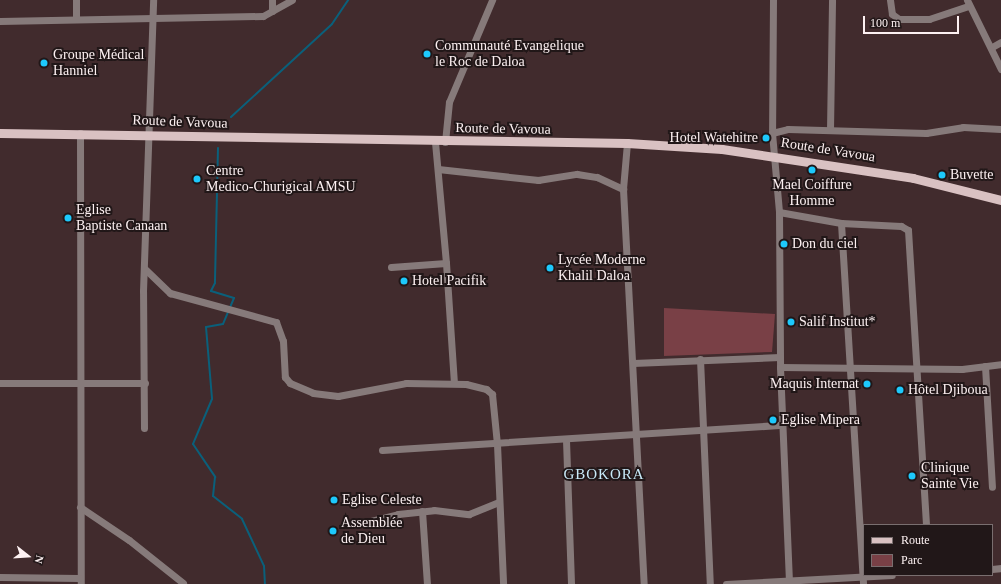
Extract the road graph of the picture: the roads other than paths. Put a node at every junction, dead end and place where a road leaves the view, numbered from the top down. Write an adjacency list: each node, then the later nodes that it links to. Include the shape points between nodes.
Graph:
1 (76, 0): 12 (street)
2 (153, 0): 11 (street)
3 (272, 0): 10 (street)
4 (292, 0): 10 (street)
5 (492, 0): 23 (street, via 448,107)
6 (773, 0): 21 (street)
7 (832, 0): 18 (street)
8 (890, 0): 9 (street, via 892,14 899,19 929,19)
9 (968, 3): 15 (street)
10 (272, 11): 11 (street, via 263,16)
11 (153, 17): 12 (street); 22 (street)
12 (76, 18): 13 (street)
13 (0, 21)
14 (1001, 42): 15 (street)
15 (992, 47): 16 (street)
16 (1001, 69)
17 (1001, 129): 18 (street, via 963,127 926,133)
18 (830, 130): 21 (street, via 788,129)
19 (0, 133): 20 (main road, Route de Vavoua)
20 (80, 133): 22 (main road, Route de Vavoua); 45 (street)
21 (772, 133): 25 (street)
22 (150, 135): 23 (main road, Route de Vavoua); 33 (street)
23 (440, 142): 24 (main road, Route de Vavoua); 26 (street)
24 (627, 143): 25 (main road, Route de Vavoua); 27 (street)
25 (775, 156): 28 (main road, Route de Vavoua, via 913,178); 29 (street)
26 (438, 169): 27 (street, via 538,180 577,174 597,177); 31 (street)
27 (623, 189): 36 (street)
28 (1001, 200)
29 (779, 212): 30 (street); 34 (street)
30 (841, 223): 40 (street); 41 (street, via 901,226 908,230)
31 (446, 263): 32 (street); 44 (street)
32 (390, 267)
33 (145, 269): 43 (street, via 142,332); 44 (street, via 170,292 276,322 283,341 285,377 290,383 313,394 338,396 406,383)
34 (780, 357): 35 (street); 39 (street)
35 (700, 359): 36 (street); 48 (street)
36 (633, 363): 49 (street)
37 (1001, 364): 38 (street)
38 (985, 366): 41 (street); 53 (street)
39 (780, 367): 40 (street); 46 (street)
40 (850, 368): 41 (street); 61 (street)
41 (915, 369): 58 (street)
42 (0, 383): 45 (street)
43 (145, 383): 45 (street); 47 (street)
44 (454, 383): 51 (street, via 486,389 492,394)
45 (80, 384): 55 (street)
46 (782, 425): 48 (street); 63 (street)
47 (144, 428)
48 (701, 431): 49 (street); 69 (street)
49 (638, 434): 50 (street); 68 (street)
50 (566, 440): 51 (street); 67 (street)
51 (497, 444): 52 (street); 54 (street)
52 (382, 450)
53 (992, 487)
54 (499, 502): 56 (street, via 468,514); 66 (street)
55 (80, 507): 62 (street); 64 (street, via 129,540)
56 (422, 511): 57 (street); 65 (street)
57 (367, 522)
58 (926, 524)
59 (886, 576): 61 (street)
60 (0, 578): 62 (street)
61 (863, 580): 63 (street)
62 (80, 581)
63 (789, 582): 70 (street)
64 (183, 583)
65 (428, 584)
66 (503, 584)
67 (571, 584)
68 (644, 584)
69 (710, 584)
70 (726, 584)

